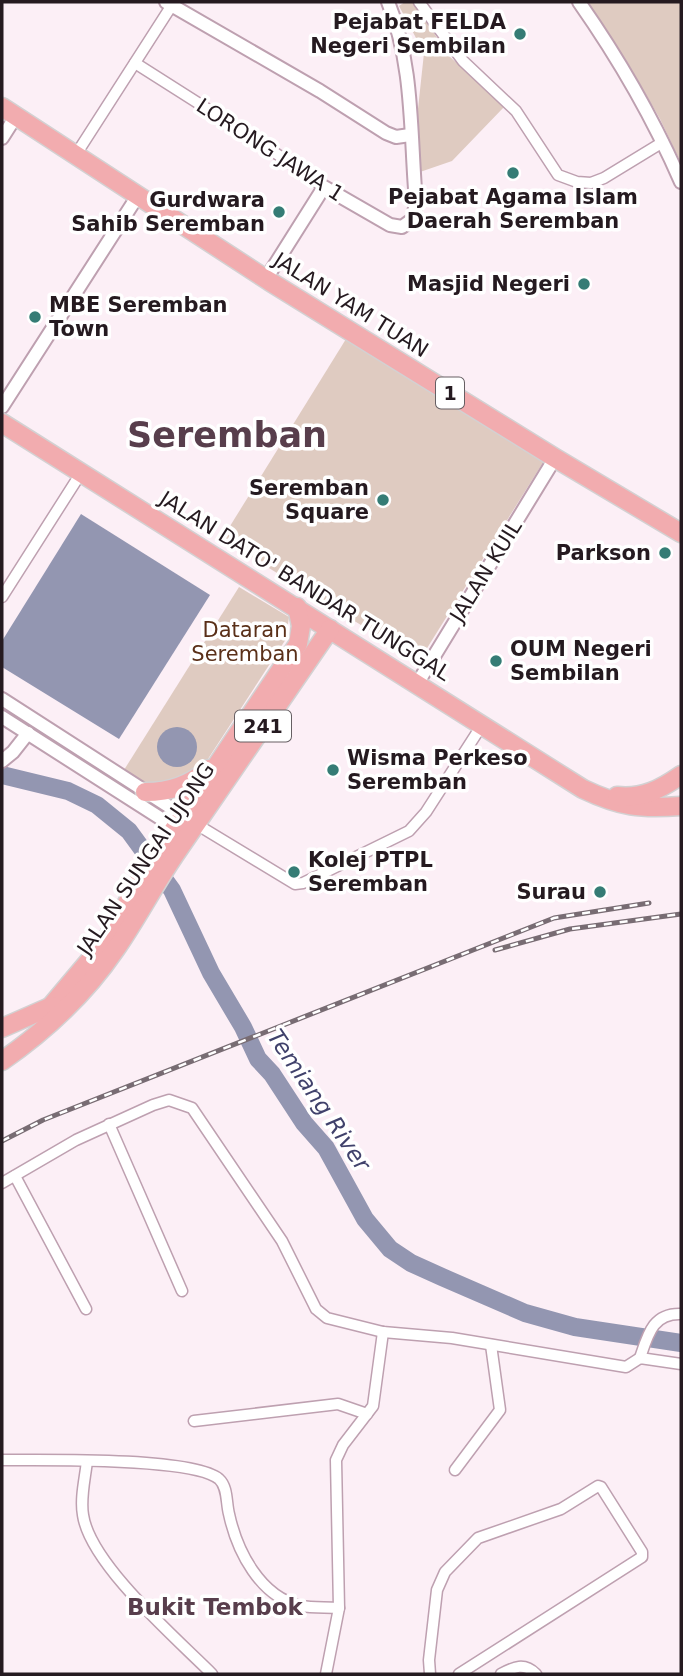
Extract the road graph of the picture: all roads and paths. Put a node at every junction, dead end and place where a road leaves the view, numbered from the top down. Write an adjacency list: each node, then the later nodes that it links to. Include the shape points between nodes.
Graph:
1 (388, 2): 7 (street, via 403,50)
2 (419, 2): 9 (street, via 463,61 516,111 558,174 591,183)
3 (579, 2): 9 (street, via 621,64)
4 (169, 4): 5 (street); 7 (street, via 386,133)
5 (135, 63): 10 (street); 12 (street, LORONG JAWA 1)
6 (9, 112): 8 (street); 10 (highway, JALAN YAM TUAN / 1)
7 (410, 135): 12 (street, LORONG JAWA 1, via 416,202 408,224 390,225)
8 (2, 138)
9 (663, 142): 11 (street)
10 (75, 156): 13 (highway, JALAN YAM TUAN / 1)
11 (681, 182)
12 (324, 187): 14 (street)
13 (137, 197): 14 (highway, JALAN YAM TUAN / 1); 15 (street)
14 (266, 279): 17 (highway, JALAN YAM TUAN / 1)
15 (2, 407)
16 (2, 423): 18 (highway, JALAN DATO' BANDAR TUNGGAL)
17 (555, 458): 19 (highway, JALAN YAM TUAN / 1); 23 (street, JALAN KUIL)
18 (81, 472): 20 (street); 21 (highway, JALAN DATO' BANDAR TUNGGAL)
19 (679, 527)
20 (2, 597)
21 (297, 607): 22 (highway, JALAN DATO' BANDAR TUNGGAL); 28 (highway, JALAN SUNGAI UJONG / 241, via 298,644)
22 (330, 629): 23 (highway, JALAN DATO' BANDAR TUNGGAL); 34 (highway, JALAN SUNGAI UJONG / 241)
23 (416, 684): 26 (highway, JALAN DATO' BANDAR TUNGGAL)
24 (2, 699): 32 (street)
25 (2, 717): 27 (street)
26 (482, 725): 31 (highway, JALAN DATO' BANDAR TUNGGAL); 34 (street, via 409,831 303,883 295,884)
27 (28, 733): 29 (street); 34 (street)
28 (221, 759): 32 (highway, via 188,784); 34 (highway, JALAN SUNGAI UJONG / 241)
29 (2, 761)
30 (681, 775): 31 (highway, via 644,795)
31 (583, 789): 33 (highway, via 643,809)
32 (145, 792): 34 (street)
33 (681, 806)
34 (186, 826): 35 (highway, JALAN SUNGAI UJONG / 241)
35 (145, 886): 36 (highway, JALAN SUNGAI UJONG / 241); 39 (highway, JALAN SUNGAI UJONG / 241, via 116,949 100,970 60,1014)
36 (52, 1006): 37 (highway); 38 (highway, JALAN SUNGAI UJONG / 241)
37 (2, 1028)
38 (2, 1046)
39 (2, 1061)
40 (109, 1124): 41 (street); 43 (street); 46 (street, via 169,1100 192,1108 282,1241 316,1309 327,1318)
41 (15, 1176): 42 (street); 44 (street)
42 (2, 1183)
43 (182, 1291)
44 (86, 1309)
45 (681, 1314): 48 (street, via 657,1319)
46 (383, 1332): 47 (street); 50 (street, via 373,1406)
47 (491, 1345): 48 (street, via 626,1367); 54 (street, via 500,1410)
48 (640, 1358): 49 (street)
49 (681, 1364)
50 (367, 1414): 51 (street, via 338,1404); 55 (street, via 336,1460)
51 (194, 1421)
52 (2, 1460): 53 (street)
53 (88, 1461): 55 (street, via 140,1462 200,1471 219,1479 243,1558 263,1582 291,1602); 56 (street, via 83,1516 92,1542 108,1567)
54 (455, 1470)
55 (339, 1608): 57 (street)
56 (212, 1674)
57 (326, 1674)
58 (430, 1674): 59 (street, via 437,1590 460,1555 478,1538 561,1509 601,1487 642,1557)
59 (459, 1674)
60 (501, 1674): 61 (street, via 520,1666)
61 (536, 1674)

